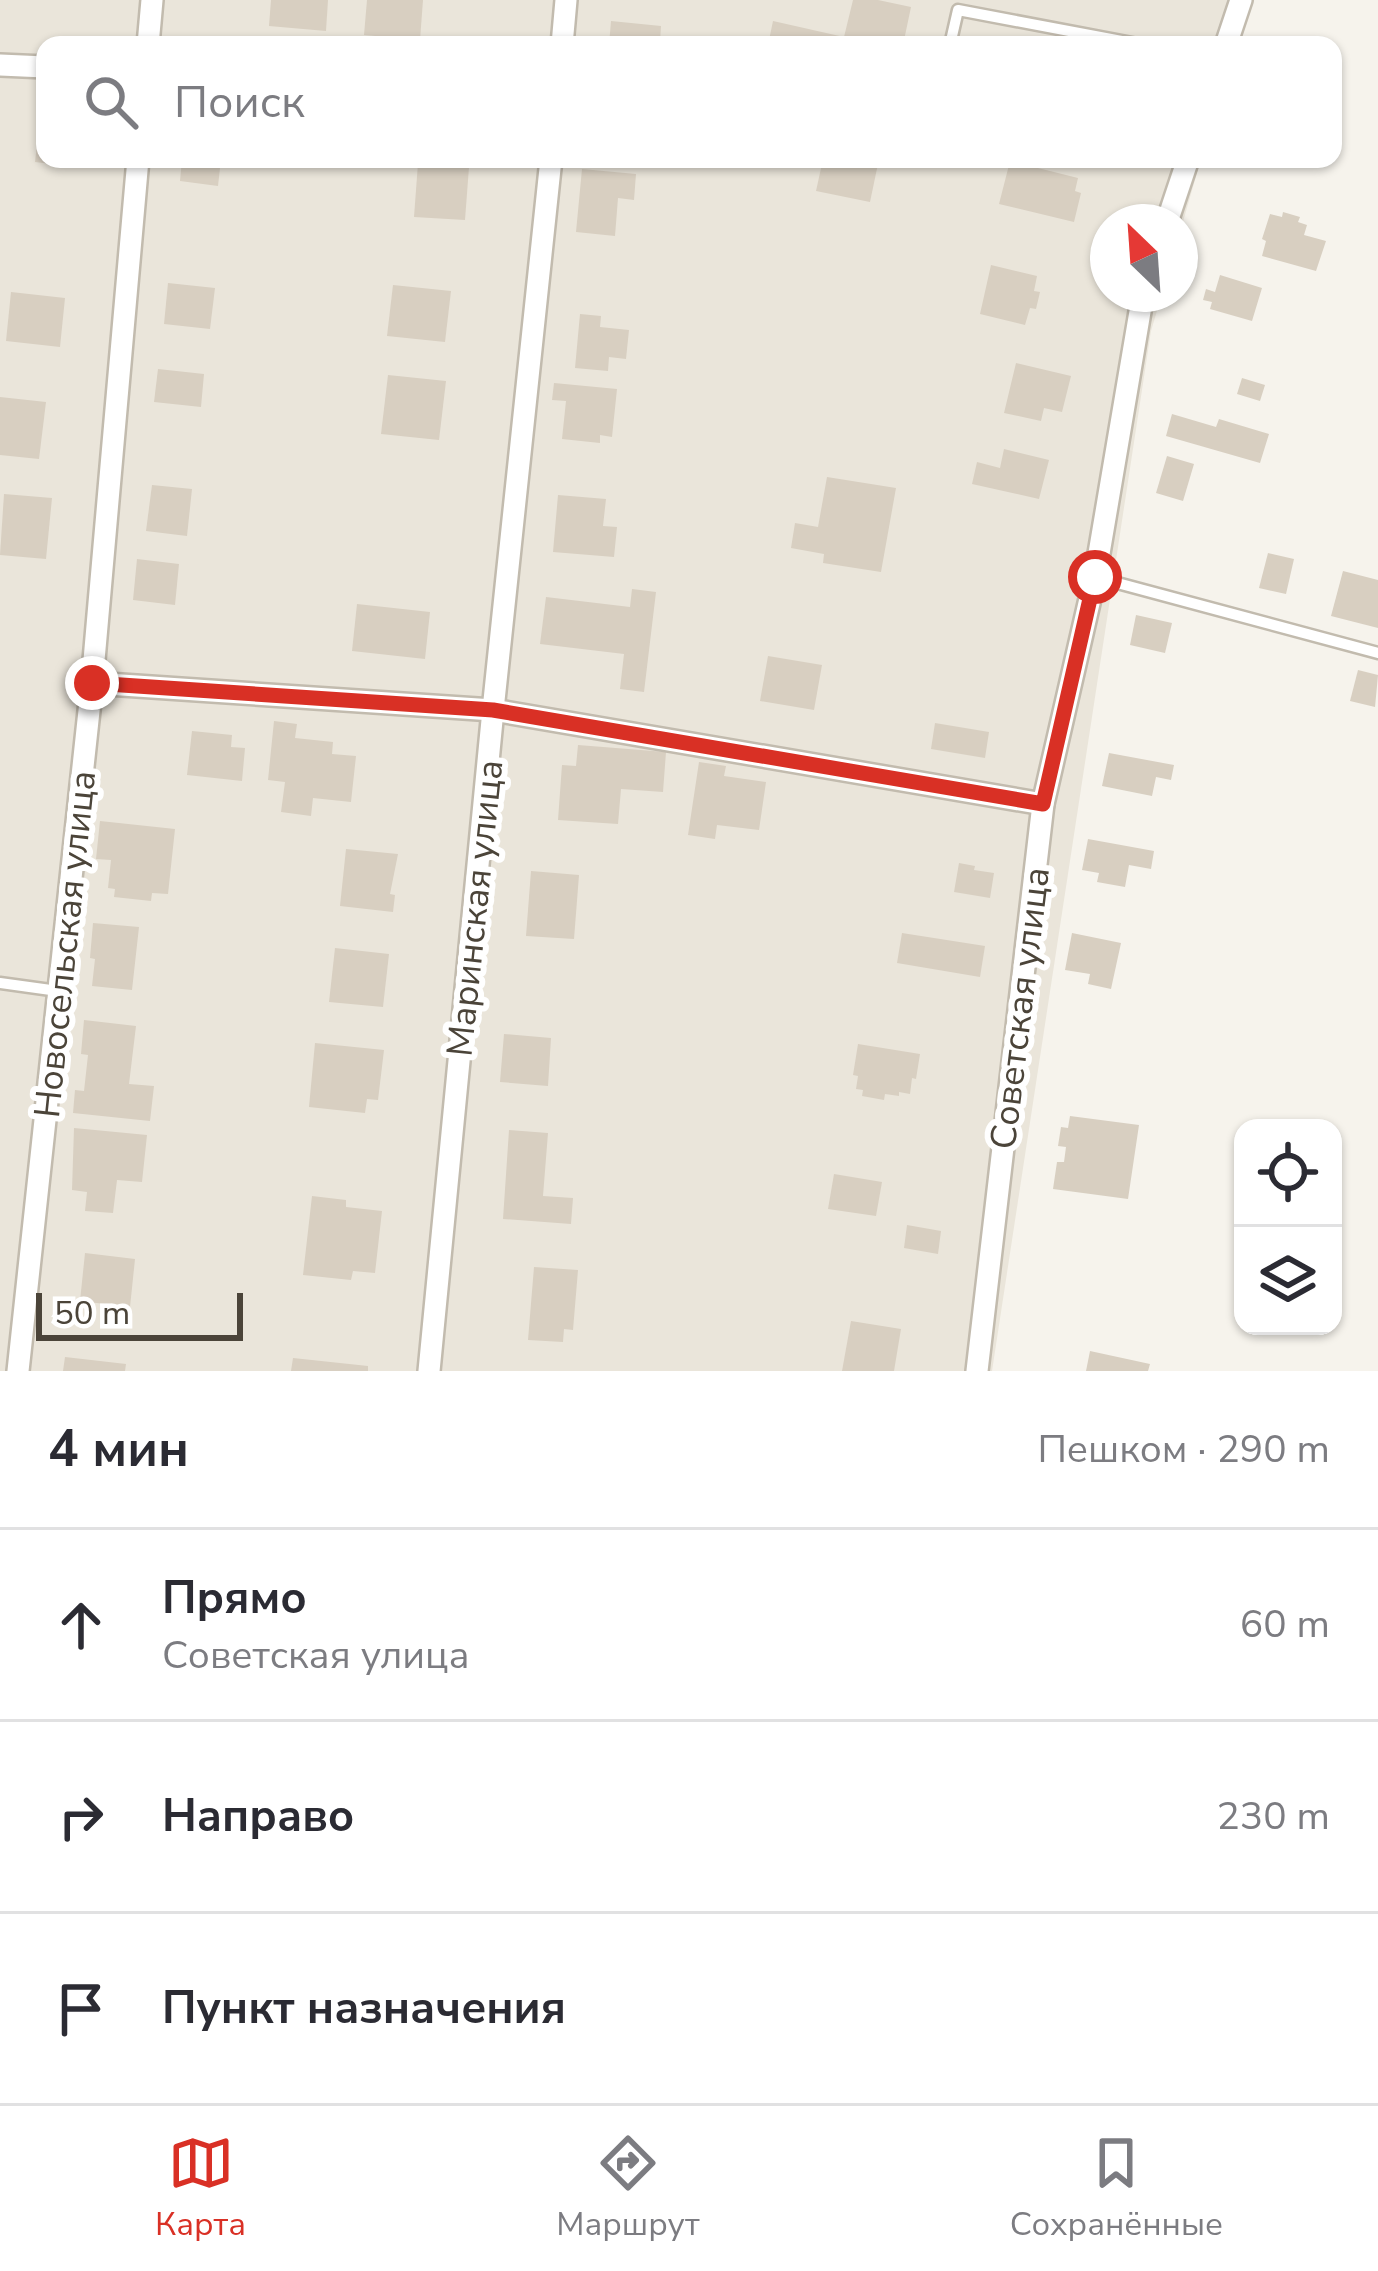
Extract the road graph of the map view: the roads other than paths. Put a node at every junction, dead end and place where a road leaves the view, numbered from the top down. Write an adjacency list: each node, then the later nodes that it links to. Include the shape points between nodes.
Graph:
1 (152, 0): 4 (street)
2 (566, 0): 5 (street)
3 (1241, 0): 8 (street)
4 (149, 36)
5 (563, 36)
6 (952, 36): 7 (lane, via 958,10)
7 (1095, 36)
8 (1229, 36)
9 (0, 65): 10 (street)
10 (36, 67)
11 (137, 168): 18 (street, Новосельская улица)
12 (550, 168): 19 (street, Маринская улица)
13 (1185, 168): 14 (street)
14 (1172, 204)
15 (1140, 312): 16 (street, Советская улица)
16 (1095, 577): 17 (lane); 20 (street, Советская улица)
17 (1378, 653)
18 (92, 683): 19 (street); 22 (street, Новосельская улица)
19 (493, 710): 20 (street); 24 (street, Маринская улица)
20 (1043, 804): 25 (street, Советская улица)
21 (0, 983): 22 (lane)
22 (58, 991): 23 (street, Новосельская улица)
23 (18, 1371)
24 (429, 1371)
25 (977, 1371)

